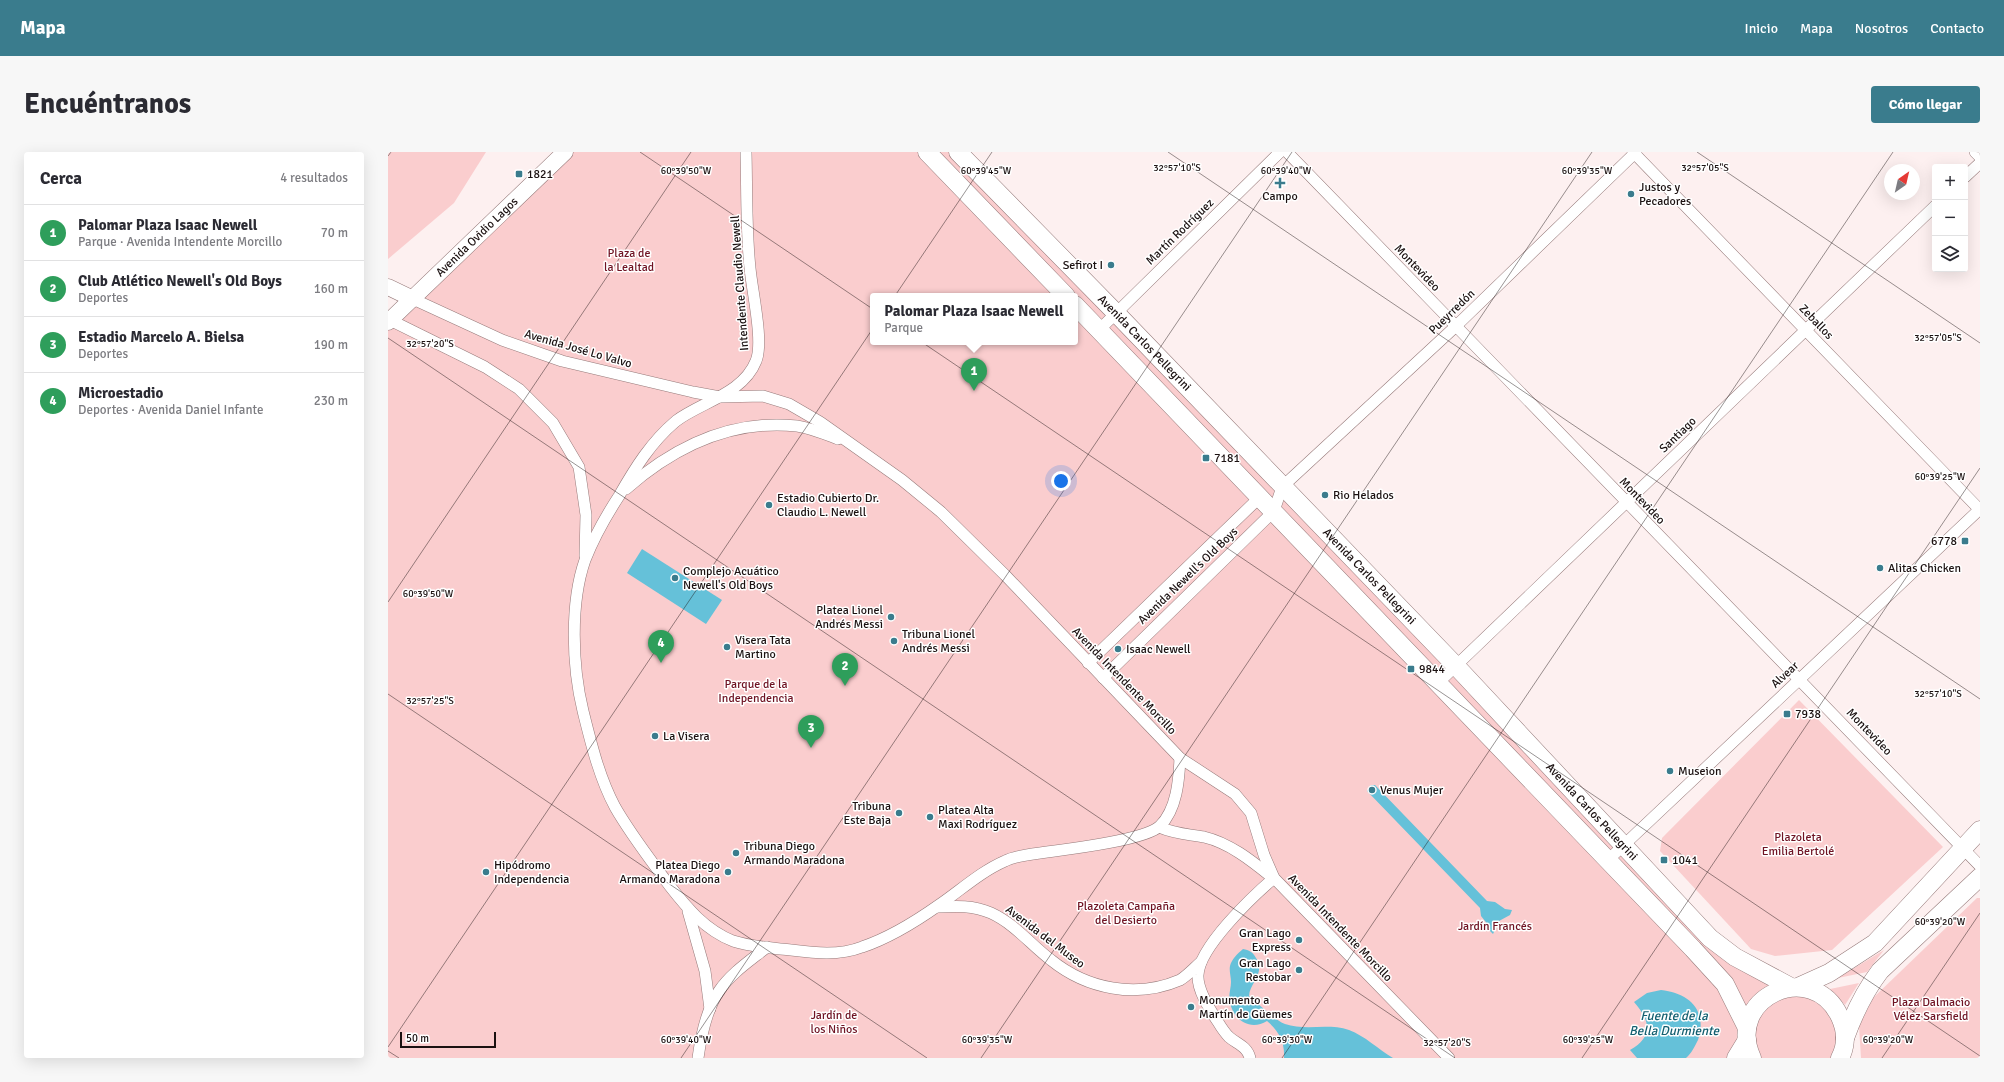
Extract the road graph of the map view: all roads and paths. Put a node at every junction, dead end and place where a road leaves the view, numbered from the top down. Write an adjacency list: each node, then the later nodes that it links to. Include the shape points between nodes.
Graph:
1 (565, 152): 15 (main road, Avenida Ovidio Lagos)
2 (746, 152): 22 (street, Intendente Claudio Newell, via 750,265 759,352 754,367)
3 (927, 152): 14 (main road)
4 (958, 152): 17 (main road, Avenida Carlos Pellegrini)
5 (1280, 152): 17 (street, Martín Rodríguez)
6 (1287, 152): 19 (street, Montevideo)
7 (1635, 152): 19 (street, Pueyrredón); 21 (street, Zeballos)
8 (1975, 152): 9 (street)
9 (1980, 158)
10 (1980, 163): 11 (street)
11 (1968, 174)
12 (1932, 209): 21 (street, Santiago)
13 (388, 287): 15 (main road)
14 (1063, 293)
15 (413, 299): 18 (main road, Avenida Ovidio Lagos); 22 (street, Avenida José Lo Valvo, via 502,340 562,361)
16 (1078, 308): 20 (main road, Avenida Carlos Pellegrini)
17 (1116, 313): 20 (street, Martín Rodríguez); 24 (main road, Avenida Carlos Pellegrini)
18 (389, 320): 30 (street, via 485,367 519,389 553,423 579,467 586,515)
19 (1455, 327): 24 (street, Pueyrredón); 27 (street, Montevideo)
20 (1099, 330): 26 (main road, Avenida Carlos Pellegrini)
21 (1806, 330): 27 (street, Santiago); 28 (street, Zeballos)
22 (720, 397): 23 (street, Avenida Intendente Morcillo, via 763,396 789,404); 25 (street, via 692,410 669,428 635,466)
23 (859, 448): 25 (street, via 798,426 772,425 713,434 648,470); 31 (street, Avenida Intendente Morcillo, via 941,512)
24 (1282, 486): 29 (street, Avenida Newell's Old Boys); 32 (main road, Avenida Carlos Pellegrini)
25 (619, 496): 30 (street)
26 (1260, 497): 29 (main road, Avenida Carlos Pellegrini); 31 (street, Avenida Newell's Old Boys)
27 (1626, 503): 32 (street, Santiago); 34 (street, Montevideo)
28 (1980, 510): 34 (street, Alvear)
29 (1274, 511): 33 (street, Avenida Newell's Old Boys); 35 (main road, Avenida Carlos Pellegrini)
30 (585, 560): 46 (street, via 577,592 573,638 582,706 600,772 614,805 640,847)
31 (1088, 663): 33 (street, Avenida Intendente Morcillo)
32 (1456, 666): 35 (street, Santiago); 39 (main road, Avenida Carlos Pellegrini)
33 (1103, 678): 36 (street, Avenida Intendente Morcillo)
34 (1800, 680): 39 (street, Alvear); 40 (street, Montevideo)
35 (1438, 683): 41 (main road, Avenida Carlos Pellegrini)
36 (1180, 758): 37 (street, via 1179,786 1172,805); 44 (street, Avenida Intendente Morcillo, via 1235,794 1251,813)
37 (1159, 827): 44 (street, via 1174,834 1205,837 1231,848); 45 (street, via 1134,837 1009,859 980,875)
38 (1980, 830): 40 (main road)
39 (1624, 846): 41 (street, Alvear); 49 (main road, Avenida Carlos Pellegrini, via 1710,938 1735,957)
40 (1964, 848): 42 (street, Montevideo); 49 (main road, via 1875,943 1829,973)
41 (1608, 860): 51 (main road, Avenida Carlos Pellegrini, via 1725,984)
42 (1980, 866)
43 (1980, 877): 52 (main road, via 1880,971 1854,1012)
44 (1274, 878): 48 (street, via 1252,897 1220,933); 55 (street, Avenida Intendente Morcillo)
45 (937, 907): 47 (street, via 891,935 859,949 826,954); 48 (street, Avenida del Museo, via 968,906 991,914 1016,929 1050,960 1074,977 1104,988 1134,990 1161,986 1181,979)
46 (688, 910): 47 (street, via 711,930 735,942); 50 (street, via 705,971)
47 (767, 947): 50 (street, via 743,965 719,990)
48 (1201, 962): 54 (street, via 1198,975 1200,989 1218,1022 1229,1037 1244,1046)
49 (1795, 987): 51 (main road, via 1778,990 1756,1006 1750,1018); 52 (main road, Avenida Carlos Pellegrini, via 1813,990 1826,997 1837,1009 1843,1023)
50 (710, 1010): 53 (street)
51 (1747, 1034): 56 (main road); 57 (main road, Avenida Carlos Pellegrini)
52 (1844, 1050)
53 (698, 1058)
54 (1250, 1058)
55 (1449, 1058)
56 (1736, 1058)
57 (1752, 1058)

